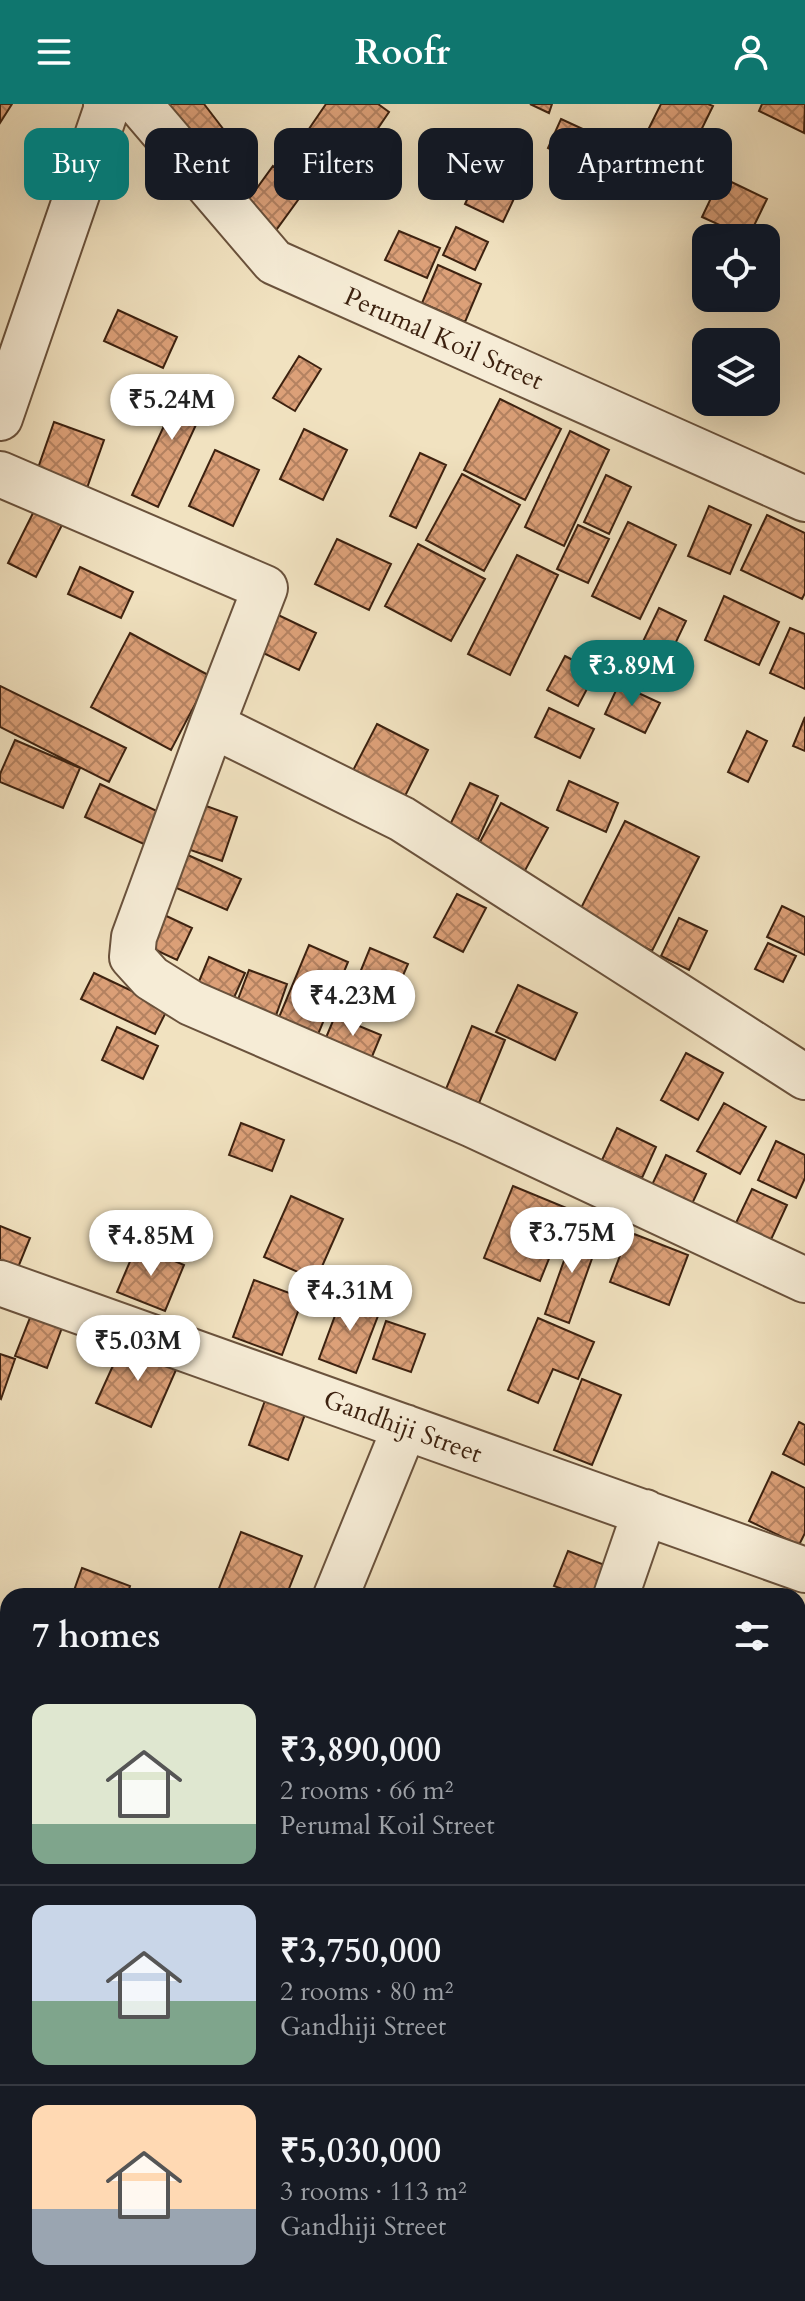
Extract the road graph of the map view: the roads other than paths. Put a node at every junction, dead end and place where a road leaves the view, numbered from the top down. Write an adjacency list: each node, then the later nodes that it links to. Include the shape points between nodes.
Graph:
1 (106, 104): 3 (street)
2 (139, 104): 5 (street, Perumal Koil Street, via 274,262)
3 (0, 418)
4 (0, 474): 6 (street, via 265,588)
5 (805, 499)
6 (212, 725): 7 (street, via 402,819); 8 (street, via 134,937 132,957 151,978 191,1003 473,1125)
7 (805, 1077)
8 (805, 1280)
9 (0, 1283): 10 (street, Gandhiji Street)
10 (405, 1427): 11 (street, Gandhiji Street); 13 (street)
11 (645, 1512): 12 (street, Gandhiji Street); 14 (street)
12 (805, 1570)
13 (339, 1588)
14 (619, 1588)

